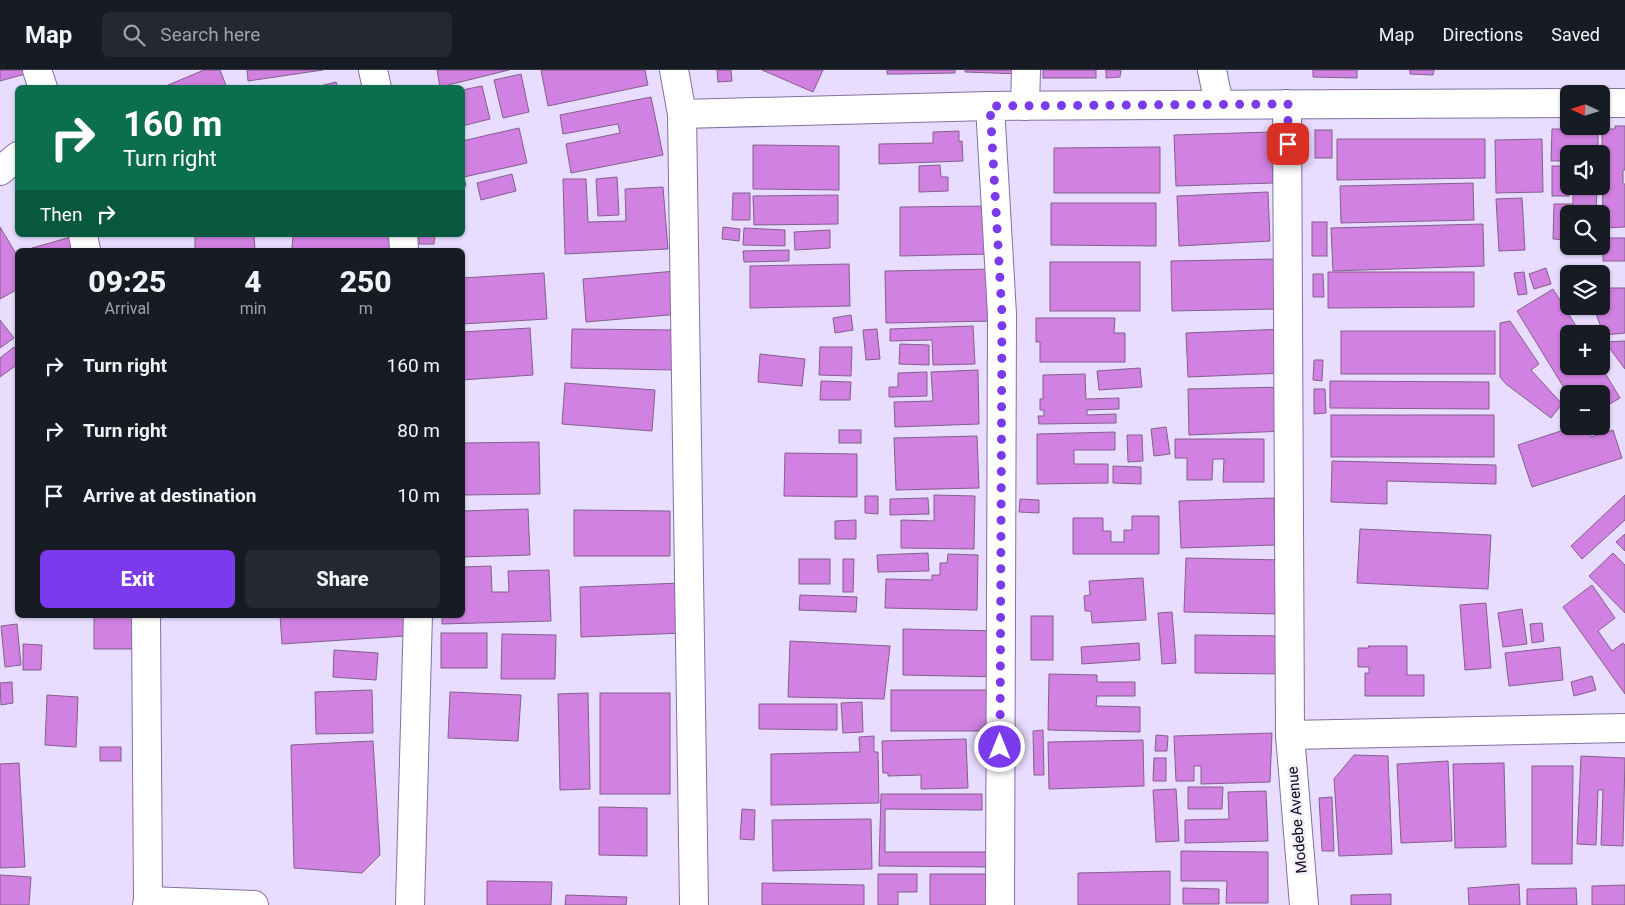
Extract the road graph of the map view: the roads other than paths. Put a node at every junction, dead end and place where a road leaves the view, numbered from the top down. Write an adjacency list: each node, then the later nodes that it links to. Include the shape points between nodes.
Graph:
1 (37, 70): 6 (street)
2 (374, 70): 7 (street)
3 (674, 70): 15 (street)
4 (1026, 70): 14 (street)
5 (1212, 70): 10 (street)
6 (42, 85)
7 (376, 85)
8 (1610, 103): 9 (street)
9 (1625, 103)
10 (1219, 104): 11 (street); 14 (street)
11 (1288, 104): 12 (street); 21 (street, Modebe Avenue)
12 (1560, 104)
13 (990, 106): 14 (street); 15 (street); 26 (street, via 1002,314)
14 (1026, 106)
15 (682, 114): 25 (street)
16 (15, 158): 17 (street)
17 (0, 171)
18 (146, 618): 22 (street)
19 (418, 618): 24 (street)
20 (1625, 728): 21 (street)
21 (1290, 735): 27 (street, Modebe Avenue)
22 (148, 903): 23 (street)
23 (254, 905)
24 (410, 905)
25 (694, 905)
26 (1000, 905)
27 (1304, 905)

